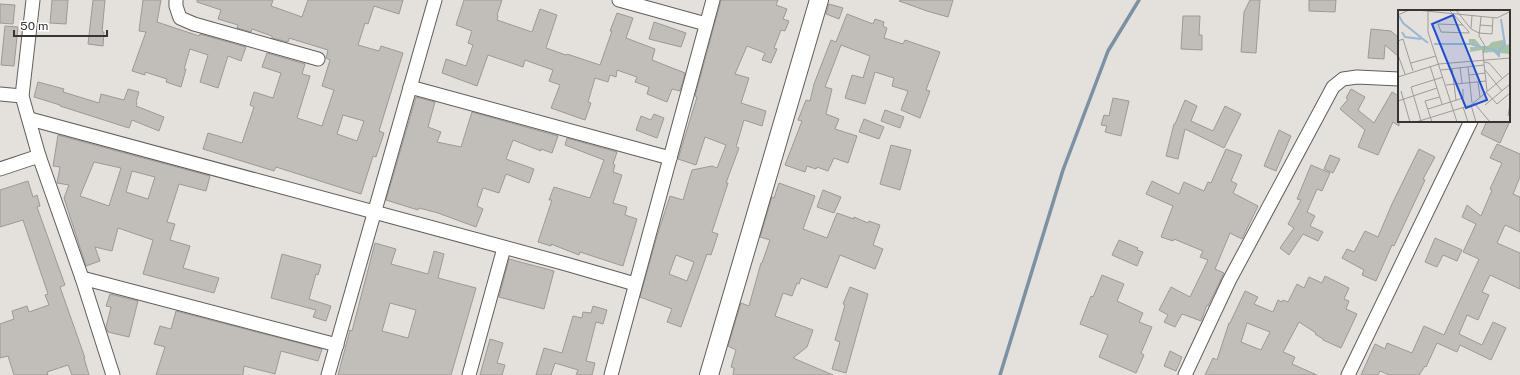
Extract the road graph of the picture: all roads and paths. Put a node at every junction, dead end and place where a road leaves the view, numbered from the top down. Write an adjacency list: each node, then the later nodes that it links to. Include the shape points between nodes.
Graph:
1 (33, 0): 12 (street)
2 (176, 0): 8 (street, via 180,18 194,24)
3 (435, 0): 10 (street)
4 (619, 0): 7 (street)
5 (713, 0): 7 (street)
6 (819, 0): 27 (street)
7 (706, 24): 16 (street)
8 (318, 59)
9 (1398, 79): 28 (street, via 1357,77 1343,79 1333,87 1229,281)
10 (410, 87): 16 (street); 18 (street)
11 (0, 94): 12 (street)
12 (22, 96): 13 (street)
13 (30, 119): 15 (street); 18 (street)
14 (1471, 122): 29 (street)
15 (39, 156): 17 (street); 20 (street)
16 (670, 158): 21 (street)
17 (0, 169)
18 (374, 213): 19 (street); 22 (street)
19 (504, 248): 21 (street); 25 (street)
20 (82, 278): 22 (street); 23 (street)
21 (635, 284): 26 (street)
22 (336, 345): 24 (street)
23 (112, 375)
24 (328, 375)
25 (469, 375)
26 (611, 375)
27 (708, 375)
28 (1185, 375)
29 (1348, 375)

